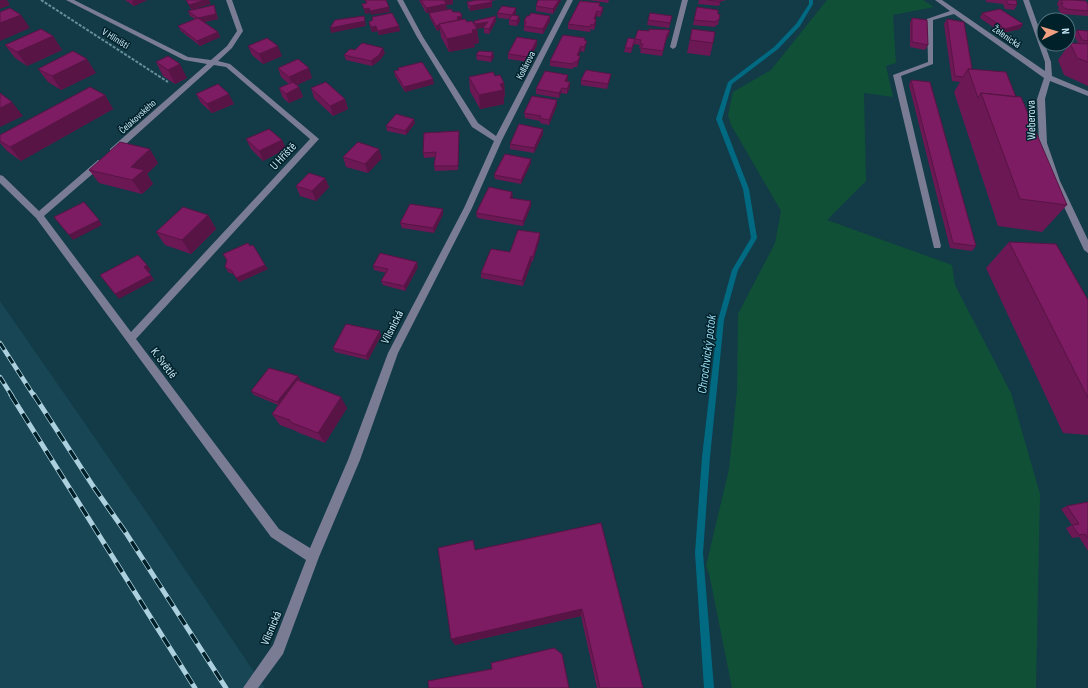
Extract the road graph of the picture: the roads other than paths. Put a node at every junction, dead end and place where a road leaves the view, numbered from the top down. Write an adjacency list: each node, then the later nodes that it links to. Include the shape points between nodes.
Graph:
1 (69, 0): 10 (street, V Hliništi, via 186,59)
2 (229, 0): 10 (street, via 240,31 230,47)
3 (400, 0): 13 (street, via 475,125)
4 (570, 0): 13 (street, Kollárova)
5 (685, 0): 9 (street)
6 (938, 0): 8 (street, Želenická)
7 (1026, 0): 11 (street, via 1048,62)
8 (954, 12): 11 (street, Želenická); 16 (street, via 930,19 931,63 897,75)
9 (673, 47)
10 (213, 62): 15 (street, Čelakovského); 18 (street, U Hřiště, via 228,65 315,138)
11 (1048, 77): 12 (street, Želenická); 17 (street, Weberova, via 1041,99 1043,143 1056,181)
12 (1088, 94)
13 (498, 140): 19 (street, Vilsnická, via 468,208 393,353 354,460)
14 (0, 178): 15 (street, K. Světlé)
15 (39, 216): 18 (street, K. Světlé)
16 (937, 246)
17 (1088, 250)
18 (130, 339): 19 (street, K. Světlé, via 275,533)
19 (313, 557): 20 (street, Vilsnická, via 278,649)
20 (250, 688)

